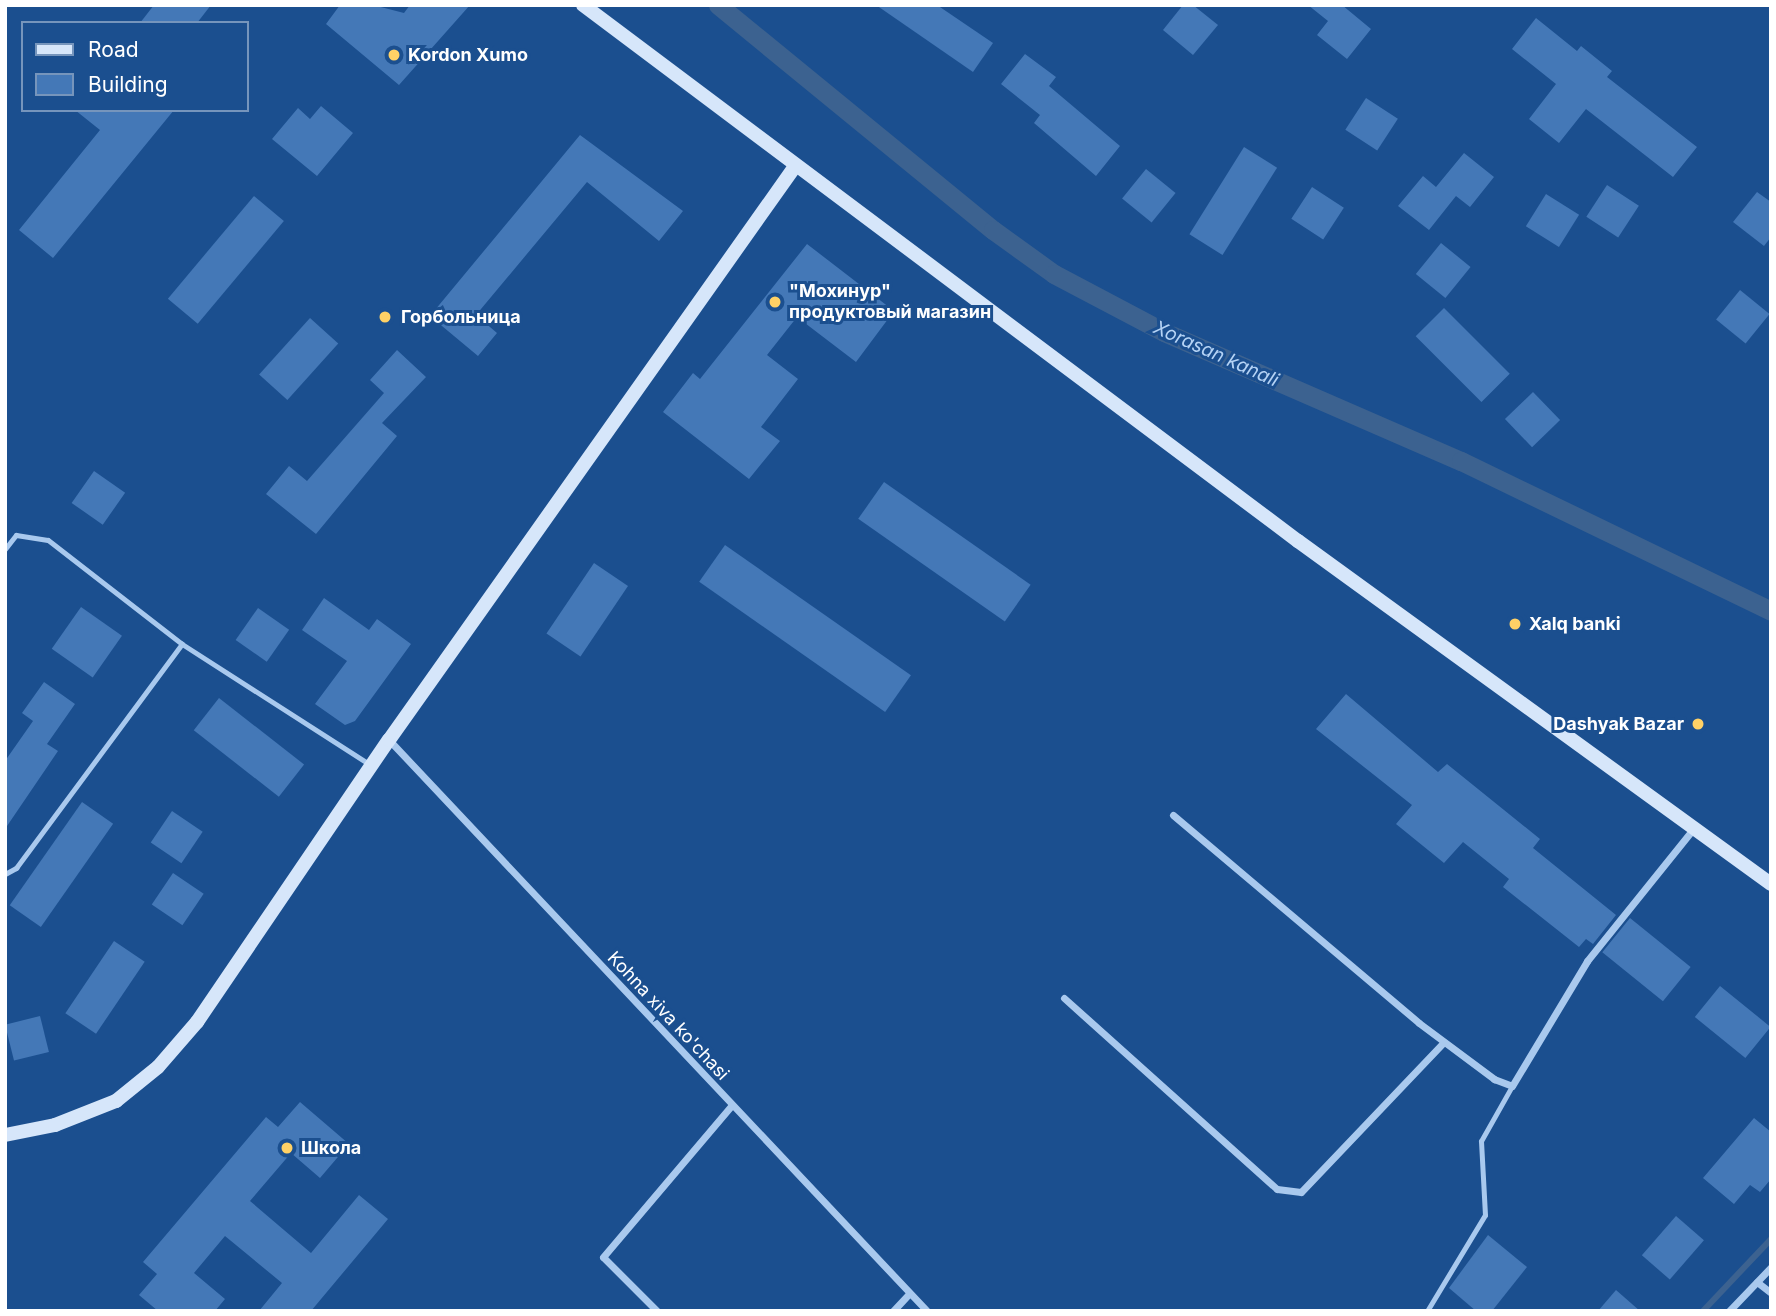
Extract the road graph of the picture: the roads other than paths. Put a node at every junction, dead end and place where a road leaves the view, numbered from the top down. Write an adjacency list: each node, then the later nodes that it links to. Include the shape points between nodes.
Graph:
1 (583, 5): 2 (main road)
2 (796, 165): 5 (main road); 8 (main road, via 1298,541)
3 (5, 549): 4 (lane, via 16,535 48,540)
4 (182, 644): 6 (lane); 9 (lane, via 16,868)
5 (389, 740): 6 (main road); 14 (street, Kohna xiva ko'chasi)
6 (372, 766): 15 (main road, via 197,1022 158,1066 116,1101 55,1125)
7 (1173, 815): 12 (street)
8 (1694, 827): 10 (main road); 13 (street, via 1587,961)
9 (5, 874)
10 (1771, 884)
11 (1064, 998): 12 (street, via 1277,1189 1301,1192)
12 (1444, 1042): 13 (street, via 1494,1079)
13 (1512, 1086): 23 (lane, via 1481,1141 1485,1215)
14 (730, 1107): 19 (street, Kohna xiva ko'chasi); 20 (street, via 603,1256)
15 (5, 1135)
16 (1771, 1267): 17 (street)
17 (1757, 1282): 18 (street); 24 (street)
18 (1771, 1293)
19 (909, 1294): 21 (street); 22 (street, Kohna xiva ko'chasi)
20 (657, 1311)
21 (893, 1311)
22 (927, 1311)
23 (1427, 1311)
24 (1729, 1311)

